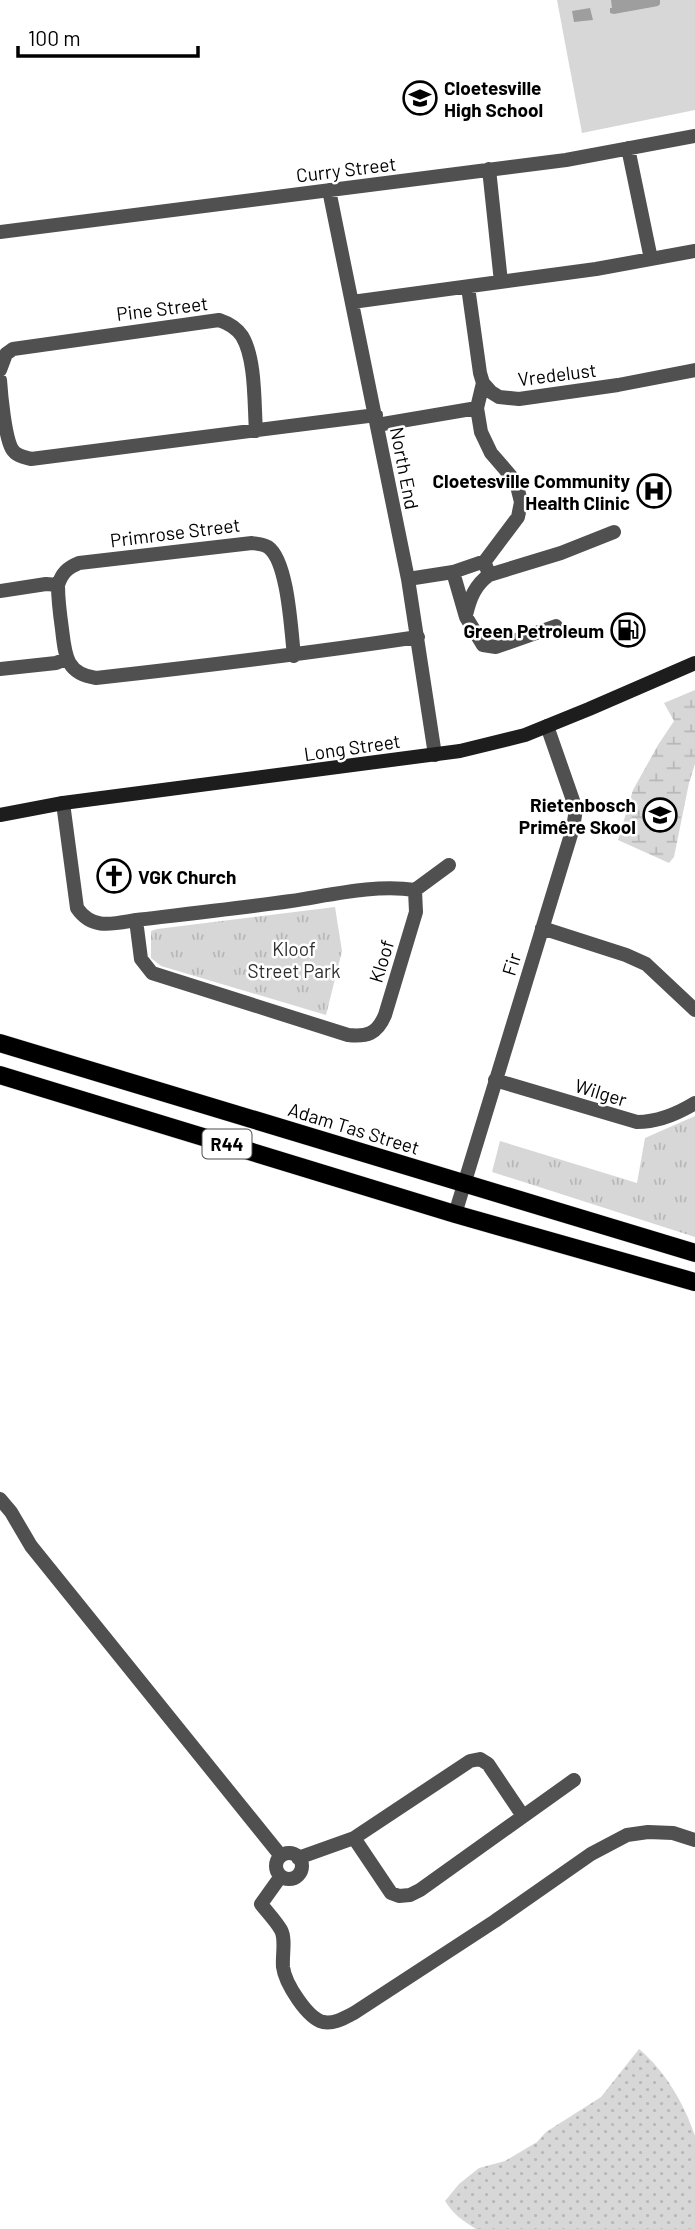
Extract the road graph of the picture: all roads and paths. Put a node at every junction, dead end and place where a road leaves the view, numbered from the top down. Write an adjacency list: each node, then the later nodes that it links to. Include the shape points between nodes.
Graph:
1 (695, 136): 2 (street, Curry Street)
2 (628, 148): 3 (street, Curry Street); 7 (street)
3 (489, 169): 4 (street, Curry Street); 8 (street)
4 (330, 190): 5 (street, Curry Street); 10 (street, North End)
5 (0, 232)
6 (695, 251): 7 (street)
7 (651, 259): 8 (street)
8 (501, 282): 9 (street)
9 (468, 287): 10 (street); 14 (street)
10 (352, 302): 17 (street, North End)
11 (0, 370): 18 (street, Pine Street, via 13,349 219,320 234,327 247,347)
12 (695, 370): 14 (street, Vredelust, via 519,399 499,397)
13 (0, 380): 15 (street)
14 (483, 383): 16 (street)
15 (1, 400): 18 (street, via 12,449 32,459)
16 (477, 408): 17 (street); 20 (street, via 484,444 516,482 521,502 518,517)
17 (376, 420): 18 (street); 22 (street, North End)
18 (256, 431)
19 (614, 532): 20 (street, via 561,553)
20 (487, 568): 21 (street); 25 (street)
21 (453, 572): 22 (street); 25 (street)
22 (408, 579): 27 (street, North End)
23 (58, 585): 24 (street); 28 (street, Primrose Street, via 62,574 79,563 266,545 283,571); 29 (street)
24 (0, 591)
25 (466, 617): 26 (street, via 487,648)
26 (556, 626)
27 (418, 636): 28 (street); 33 (street, North End)
28 (294, 656): 29 (street, via 96,678 76,671)
29 (66, 659): 31 (street)
30 (695, 663): 32 (street, Long Street)
31 (0, 669)
32 (547, 726): 33 (street, Long Street); 39 (street, Fir, via 576,809)
33 (435, 755): 34 (street, Long Street)
34 (63, 803): 35 (street, Long Street); 38 (street, via 77,908 92,922)
35 (0, 815)
36 (449, 865): 37 (street)
37 (415, 890): 38 (street, via 397,887); 38 (street, Kloof, via 416,912 385,1015 377,1030 362,1036 152,973 141,959)
38 (136, 920)
39 (542, 928): 40 (street, via 646,964); 43 (street, Fir)
40 (695, 1010)
41 (0, 1043): 45 (main road, Adam Tas Street / R44)
42 (0, 1075): 46 (main road, R44)
43 (495, 1080): 44 (street, Wilger, via 637,1122 667,1117); 45 (street, Fir)
44 (695, 1103)
45 (464, 1183): 46 (street, Fir); 47 (main road, Adam Tas Street / R44)
46 (455, 1214): 48 (main road, R44)
47 (695, 1253)
48 (695, 1282)
49 (0, 1499): 54 (street, via 31,1546)
50 (574, 1780): 51 (street)
51 (523, 1816): 52 (street, via 480,1759 470,1761); 52 (street, via 410,1895 391,1893)
52 (354, 1838): 55 (street)
53 (695, 1840): 56 (street, via 673,1833 627,1835 591,1854 354,2013 328,2022 312,2016 293,1991 284,1971 283,1931 261,1904)
54 (281, 1856): 55 (street); 56 (street, via 276,1864)
55 (298, 1858): 56 (street, via 298,1876)
56 (281, 1876)

